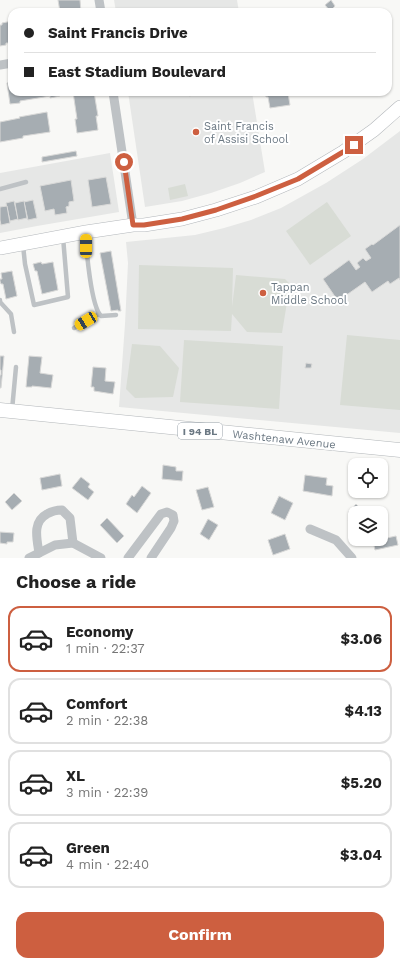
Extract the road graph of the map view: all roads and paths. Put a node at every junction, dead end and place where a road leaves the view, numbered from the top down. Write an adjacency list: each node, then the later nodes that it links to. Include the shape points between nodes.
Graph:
1 (114, 96): 5 (street)
2 (400, 107): 5 (main road, via 343,152 298,179 216,210 182,219)
3 (26, 182): 4 (lane)
4 (0, 189)
5 (133, 225): 6 (main road)
6 (86, 232): 7 (main road); 11 (lane, via 88,261 95,305)
7 (63, 236): 8 (main road); 8 (lane, via 68,297 34,305)
8 (23, 243): 9 (main road)
9 (0, 248)
10 (0, 300): 14 (lane, via 10,314)
11 (99, 314): 12 (lane); 13 (lane)
12 (116, 315)
13 (74, 328)
14 (14, 332)
15 (16, 367): 16 (lane)
16 (6, 411): 17 (main road, Washtenaw Avenue / I 94 BL)
17 (400, 450)
18 (310, 529): 25 (street, via 336,540)
19 (73, 543): 20 (street, via 55,545); 20 (street, via 70,518 62,510 54,510 39,521); 22 (street)
20 (39, 553): 21 (street)
21 (29, 558)
22 (101, 558)
23 (128, 558): 24 (street, via 161,514 168,512 174,521)
24 (151, 558)
25 (352, 558)

